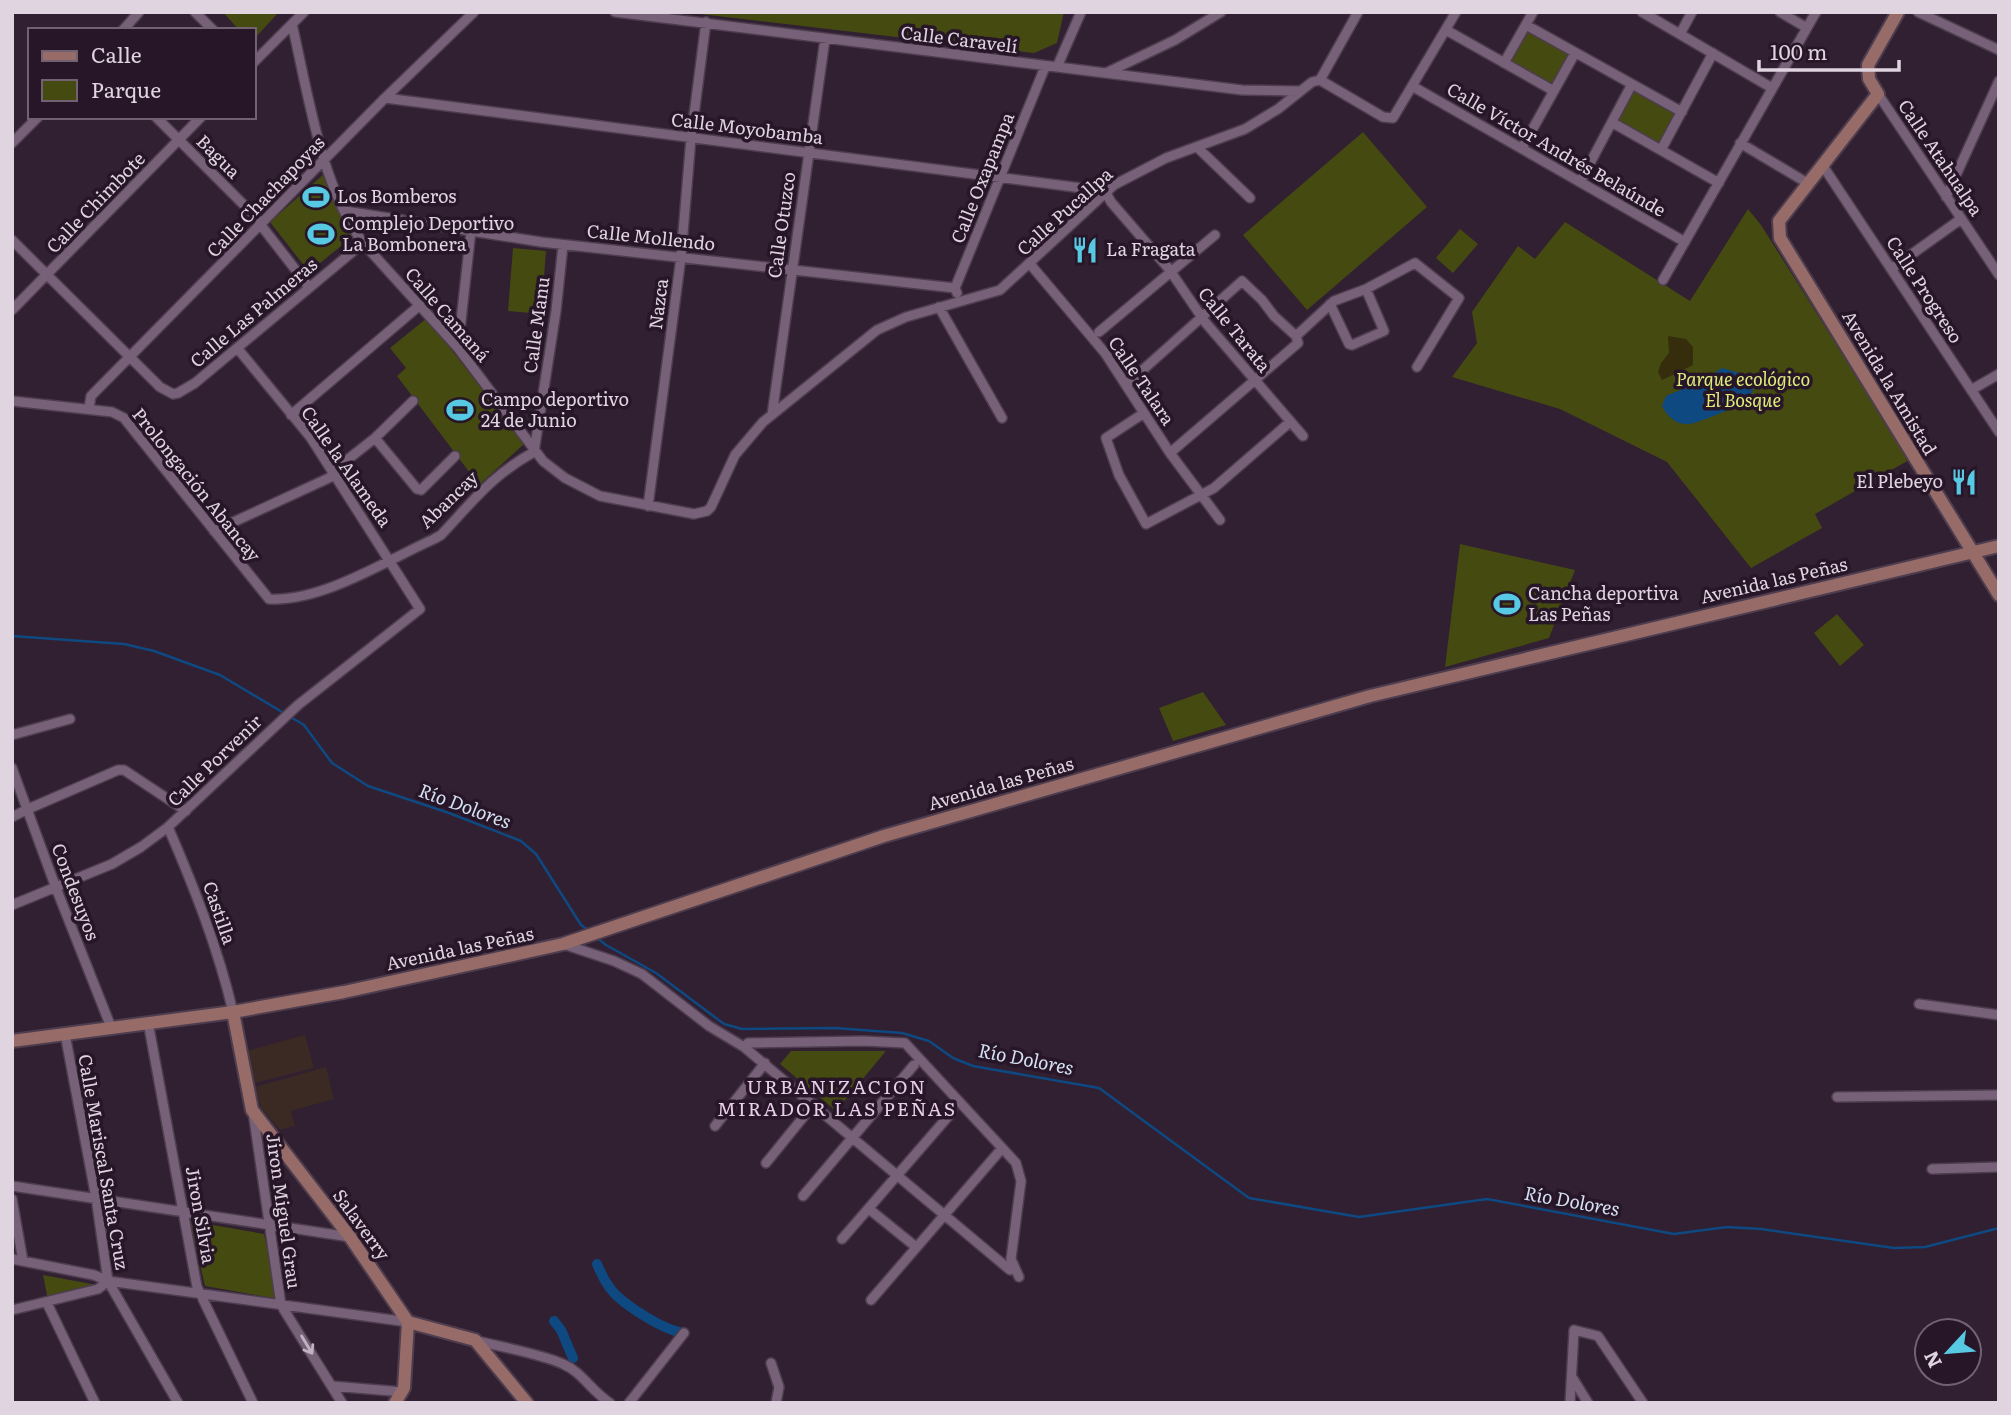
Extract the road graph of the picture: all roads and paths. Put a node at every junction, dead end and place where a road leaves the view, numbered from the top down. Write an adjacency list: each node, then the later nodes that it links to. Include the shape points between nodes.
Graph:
1 (139, 12): 21 (street)
2 (195, 12): 22 (street)
3 (304, 12): 19 (street)
4 (474, 12): 43 (street, Calle Chachapoyas)
5 (615, 12): 17 (street, Calle Caravelí)
6 (1081, 12): 33 (street)
7 (1221, 12): 34 (street)
8 (1358, 12): 35 (street)
9 (1456, 12): 24 (street)
10 (1534, 12): 20 (street)
11 (1642, 12): 25 (street)
12 (1692, 12): 25 (street)
13 (1780, 12): 23 (street)
14 (1816, 12): 23 (street)
15 (1898, 12): 42 (street, via 1868,65 1869,79)
16 (1918, 12): 27 (street)
17 (640, 14): 18 (street, Calle Caravelí)
18 (706, 22): 26 (street, Calle Caravelí); 49 (street, Nazca)
19 (292, 24): 30 (street); 57 (street, Calle Camaná)
20 (1526, 25): 28 (street); 31 (street)
21 (125, 28)
22 (211, 28)
23 (1807, 28): 39 (street)
24 (1446, 30): 31 (street); 38 (street)
25 (1680, 34): 29 (street)
26 (825, 39): 32 (street, Calle Caravelí); 56 (street, Calle Otuzco)
27 (1999, 50)
28 (1575, 53): 37 (street); 41 (street)
29 (1713, 53): 39 (street); 44 (street)
30 (256, 60)
31 (1504, 63): 41 (street)
32 (1045, 66): 33 (street, Calle Caravelí); 59 (street, Calle Oxapampa)
33 (1057, 67): 34 (street, Calle Caravelí)
34 (1107, 72): 40 (street, Calle Caravelí, via 1242,90)
35 (1320, 80): 38 (street, via 1383,117 1393,118); 40 (street, Calle Pucallpa)
36 (1999, 80): 64 (street)
37 (1632, 84): 44 (street); 48 (street)
38 (1412, 86): 54 (street, Calle Víctor Andrés Belaúnde)
39 (1772, 88): 52 (street)
40 (1299, 91): 53 (street, Calle Pucallpa, via 1254,124)
41 (1554, 91): 54 (street)
42 (1878, 94): 58 (street); 64 (street, Calle Atahualpa)
43 (385, 98): 49 (street, Calle Moyobamba); 57 (street, Calle Chachapoyas)
44 (1682, 112): 55 (street)
45 (36, 119): 51 (street)
46 (158, 119): 50 (street, Bagua)
47 (199, 119): 50 (street, Calle Chimbote)
48 (1613, 123): 55 (street); 60 (street)
49 (691, 138): 56 (street, Calle Moyobamba); 75 (street, Nazca)
50 (179, 140): 68 (street, Bagua); 80 (street, Calle Chimbote)
51 (12, 143)
52 (1740, 143): 61 (street); 62 (street)
53 (1197, 147): 63 (street, Calle Pucallpa, via 1145,167); 65 (street)
54 (1522, 148): 60 (street, Calle Víctor Andrés Belaúnde)
55 (1661, 150): 61 (street)
56 (808, 152): 59 (street, Calle Moyobamba); 77 (street, Calle Otuzco)
57 (324, 159): 66 (street, Calle Camaná); 68 (street, Calle Chachapoyas)
58 (1824, 166): 62 (street); 78 (street, Calle Progreso)
59 (1000, 176): 63 (street, Calle Moyobamba); 84 (street, Calle Oxapampa)
60 (1580, 182): 72 (street, Calle Víctor Andrés Belaúnde)
61 (1719, 183): 72 (street)
62 (1809, 184): 122 (street, Avenida la Amistad, via 1779,221 1780,238)
63 (1105, 191): 76 (street, Calle Pucallpa); 79 (street, Calle Tarata)
64 (1946, 197): 67 (street, Calle Atahualpa)
65 (1250, 198)
66 (345, 211): 69 (street, Calle Mollendo); 73 (street, Calle Camaná)
67 (1961, 219): 78 (street); 81 (street, Calle Atahualpa)
68 (260, 224): 83 (street, Bagua); 96 (street, Calle Chachapoyas)
69 (471, 230): 74 (street, Calle Mollendo); 94 (street)
70 (1216, 235): 79 (street)
71 (12, 240): 80 (street)
72 (1685, 242): 82 (street)
73 (363, 243): 83 (street, Calle Las Palmeras); 87 (street, Calle Camaná)
74 (563, 244): 75 (street, Calle Mollendo); 113 (street, Calle Manu)
75 (681, 257): 77 (street, Calle Mollendo); 118 (street, Nazca)
76 (1030, 264): 86 (street, Calle Pucallpa, via 1000,290); 100 (street, Calle Talara)
77 (791, 268): 84 (street, Calle Mollendo); 107 (street, Calle Otuzco)
78 (1891, 269): 101 (street, Calle Progreso)
79 (1170, 273): 91 (street, Calle Tarata); 92 (street)
80 (48, 275): 90 (street, Calle Chimbote); 96 (street)
81 (1999, 275)
82 (1663, 280)
83 (309, 287): 95 (street, Calle Las Palmeras)
84 (956, 288): 86 (street)
85 (1366, 289): 88 (street); 88 (street, via 1384,331 1352,345); 97 (street, via 1415,263 1459,298)
86 (959, 301): 89 (street, Calle Pucallpa)
87 (420, 304): 94 (street, Calle Camaná); 106 (street)
88 (1330, 304): 93 (street)
89 (939, 307): 107 (street, Calle Pucallpa, via 877,330); 108 (street)
90 (12, 310)
91 (1202, 317): 93 (street, via 1243,281); 99 (street, Calle Tarata); 100 (street)
92 (1099, 332)
93 (1296, 336): 99 (street, via 1298,343)
94 (458, 348): 113 (street, Calle Camaná)
95 (238, 349): 96 (street, Calle Las Palmeras, via 173,394); 106 (street, Calle la Alameda)
96 (131, 358): 104 (street, Calle Chachapoyas, via 91,396)
97 (1417, 367)
98 (1999, 373): 101 (street)
99 (1253, 379): 109 (street, Calle Tarata); 114 (street)
100 (1127, 384): 105 (street, Calle Talara)
101 (1971, 390): 110 (street, Calle Progreso)
102 (12, 401): 104 (street, Prolongación Abancay)
103 (412, 401): 112 (street)
104 (89, 408): 120 (street, Prolongación Abancay, via 124,418)
105 (1144, 413): 114 (street, Calle Talara); 117 (street, via 1105,438 1146,524)
106 (291, 415): 116 (street, Calle la Alameda)
107 (772, 415): 118 (street, Calle Camaná, via 735,455 707,511 694,514)
108 (1002, 418)
109 (1290, 422): 111 (street, Calle Tarata); 117 (street)
110 (1999, 432)
111 (1303, 436)
112 (375, 438): 115 (street, via 421,490); 116 (street)
113 (534, 452): 118 (street, Calle Camaná, via 565,478 600,496); 123 (street, Abancay, via 478,492 441,535)
114 (1170, 453): 117 (street, Calle Talara)
115 (455, 456)
116 (333, 471): 120 (street, via 331,477); 123 (street, Calle la Alameda)
117 (1201, 495): 119 (street, Calle Talara)
118 (648, 506)
119 (1220, 520)
120 (214, 531): 124 (street, Prolongación Abancay)
121 (1999, 545): 122 (street, Avenida las Peñas)
122 (1972, 553): 125 (street, Avenida la Amistad); 136 (street, Avenida las Peñas, via 1370,696 884,836)
123 (390, 559): 124 (street, Abancay, via 306,595 269,599); 126 (street, Calle la Alameda)
124 (265, 594)
125 (1999, 595)
126 (420, 609): 131 (street, Calle Porvenir, via 278,722)
127 (70, 719): 128 (street)
128 (12, 735)
129 (12, 768): 130 (street, Condesuyos)
130 (27, 808): 131 (street, via 124,770); 132 (street); 134 (street, Condesuyos)
131 (186, 811): 133 (street, Calle Porvenir)
132 (12, 817)
133 (168, 827): 134 (street, Calle Porvenir, via 141,847); 138 (street, Castilla, via 195,888)
134 (56, 888): 135 (street, Calle Porvenir); 141 (street, Condesuyos)
135 (12, 905)
136 (563, 944): 138 (street, Avenida las Peñas); 144 (street, via 642,974)
137 (1919, 1004): 139 (street)
138 (233, 1012): 140 (street, Avenida las Peñas); 150 (street, Salaverry)
139 (1999, 1015)
140 (148, 1022): 141 (street, Avenida las Peñas); 164 (street, Jiron Silvia)
141 (111, 1027): 142 (street, Avenida las Peñas)
142 (65, 1034): 143 (street, Avenida las Peñas); 161 (street, Calle Mariscal Santa Cruz)
143 (12, 1041)
144 (744, 1047): 145 (street); 172 (street, via 748,1043 905,1044 1016,1163 1021,1181 1011,1259)
145 (765, 1063): 149 (street); 152 (street)
146 (915, 1065): 153 (street)
147 (1999, 1095): 148 (street)
148 (1837, 1097)
149 (814, 1104): 153 (street); 155 (street)
150 (253, 1110): 166 (street, Jiron Miguel Grau); 167 (street, Salaverry)
151 (953, 1112): 158 (street)
152 (715, 1126)
153 (853, 1137): 158 (street); 160 (street)
154 (998, 1153): 165 (street)
155 (766, 1163)
156 (1999, 1167): 157 (street)
157 (1932, 1169)
158 (898, 1175): 163 (street); 165 (street)
159 (12, 1186): 161 (street)
160 (803, 1196)
161 (96, 1198): 164 (street); 173 (street, Calle Mariscal Santa Cruz)
162 (12, 1199): 170 (street)
163 (869, 1209): 168 (street); 169 (street)
164 (182, 1212): 166 (street); 174 (street, Jiron Silvia)
165 (944, 1215): 169 (street); 171 (street)
166 (269, 1226): 167 (street); 177 (street, Jiron Miguel Grau)
167 (350, 1237): 179 (street, Salaverry)
168 (842, 1239)
169 (916, 1247): 175 (street)
170 (17, 1260): 173 (street)
171 (1010, 1270)
172 (1019, 1277)
173 (108, 1281): 174 (street); 176 (street, via 97,1289); 187 (street, Calle Mariscal Santa Cruz)
174 (201, 1294): 177 (street); 188 (street, Jiron Silvia)
175 (871, 1300)
176 (47, 1303): 178 (street); 186 (street)
177 (281, 1305): 179 (street); 184 (street, Jiron Miguel Grau, one-way to 184)
178 (12, 1310)
179 (408, 1322): 181 (street); 185 (street)
180 (684, 1333): 192 (street)
181 (475, 1340): 190 (street); 191 (street, via 563,1363)
182 (771, 1363): 193 (street, via 779,1387)
183 (1571, 1376): 194 (street); 195 (street); 196 (street, via 1574,1330 1598,1336)
184 (331, 1386): 185 (street); 189 (street, Jiron Miguel Grau)
185 (399, 1397)
186 (95, 1403)
187 (178, 1403)
188 (253, 1403)
189 (342, 1403)
190 (527, 1403)
191 (610, 1403)
192 (629, 1403)
193 (776, 1403)
194 (1570, 1403)
195 (1588, 1403)
196 (1643, 1403)

